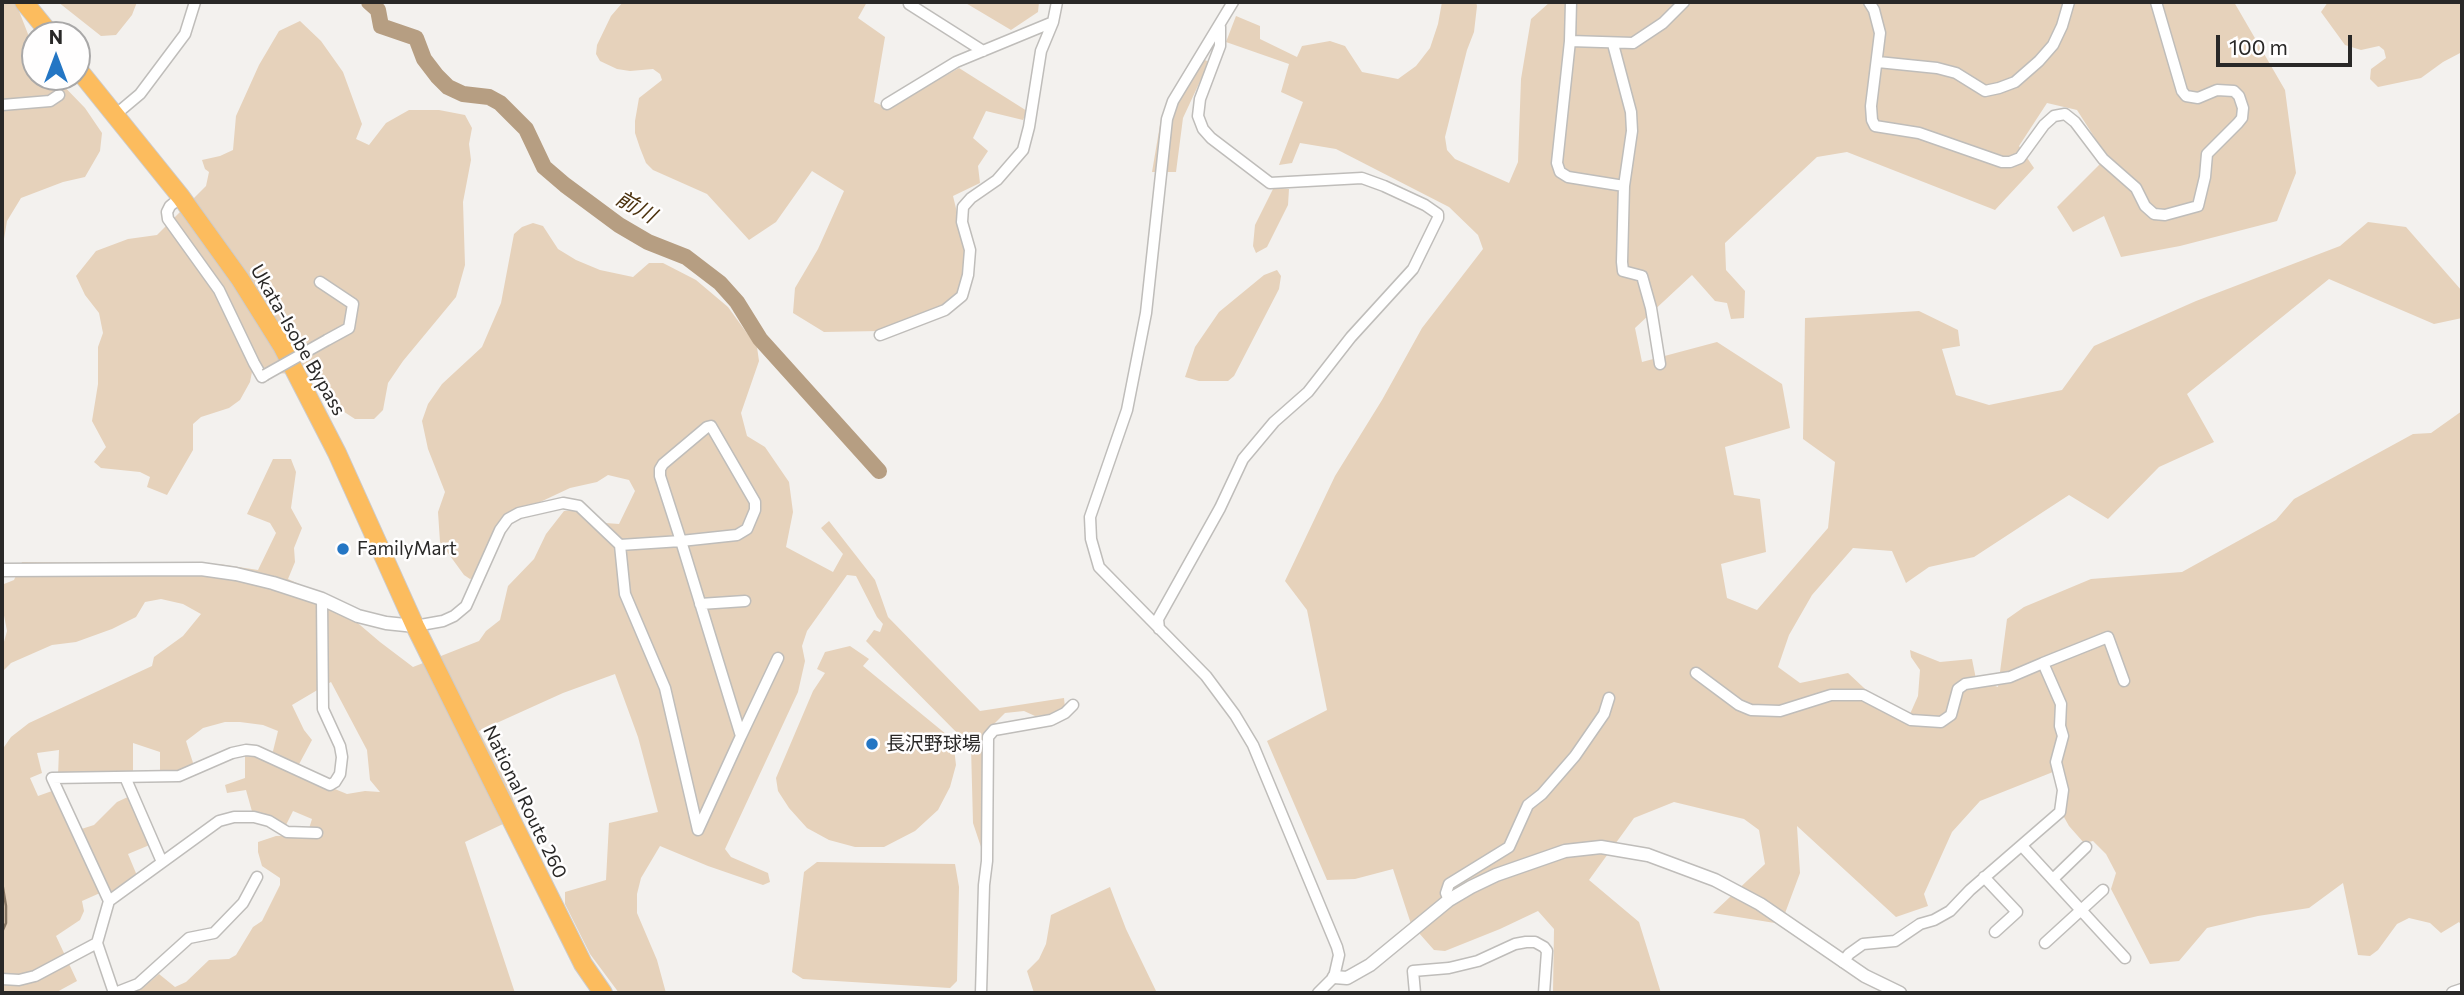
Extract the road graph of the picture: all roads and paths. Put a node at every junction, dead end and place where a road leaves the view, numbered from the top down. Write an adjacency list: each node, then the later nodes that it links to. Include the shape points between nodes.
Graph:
1 (24, 2): 11 (highway)
2 (195, 2): 22 (street, via 185,34 140,94)
3 (1056, 2): 12 (street)
4 (1233, 2): 13 (street)
5 (1571, 2): 14 (street)
6 (1684, 2): 15 (street, via 1644,37)
7 (1869, 2): 17 (street, via 1880,33)
8 (2069, 2): 17 (street, via 2053,45 2015,82 1999,88 1985,90 1937,68)
9 (2156, 2): 17 (street, via 2186,96 2234,91 2243,108 2242,118 2207,154 2197,206 2165,215 2154,214 2145,206 2136,188 2103,159 2065,114 2054,116 2020,158 2010,162 1919,133 1875,126 1871,106)
10 (909, 4): 16 (street)
11 (40, 21)
12 (1053, 22): 16 (street); 26 (street, via 1041,51 1023,150 997,180 964,207 962,222 970,250 962,296 945,310)
13 (1221, 24): 35 (street, via 1173,101 1167,119 1153,268 1135,376 1090,517 1099,567); 35 (street, via 1220,46 1198,116 1211,138 1270,183 1362,178 1425,205 1438,218 1413,269 1308,393 1274,422 1242,459 1220,509 1158,619)
14 (1570, 41): 15 (street); 23 (street, via 1557,163 1560,172)
15 (1613, 44): 23 (street, via 1631,112)
16 (983, 51): 20 (street)
17 (1878, 62)
18 (91, 85): 22 (highway, Ukata-Isobe Bypass)
19 (59, 94): 21 (street, via 50,101)
20 (887, 104)
21 (2, 105)
22 (115, 115): 24 (highway, Ukata-Isobe Bypass)
23 (1624, 186): 27 (street, via 1623,271 1642,276)
24 (181, 197): 25 (street, bridge, via 170,206 169,219 219,289 262,377 349,328 353,304); 34 (highway, Ukata-Isobe Bypass, via 282,346 337,453)
25 (320, 282)
26 (880, 335)
27 (1660, 364)
28 (681, 541): 28 (street, via 737,535 747,529 755,510 752,494 711,426 660,469); 29 (street); 33 (street)
29 (620, 545): 34 (street, via 579,506 563,503 519,513 500,530 473,595 461,612); 42 (street, via 625,594 665,688 698,830)
30 (2, 570): 31 (street, via 201,569 273,583)
31 (322, 599): 34 (street, via 358,616); 43 (street, via 323,709 342,757 335,782 330,785 246,750 178,776)
32 (745, 601): 33 (street)
33 (700, 604): 42 (street)
34 (415, 626): 64 (highway, National Route 260, via 583,964)
35 (1159, 629): 60 (street, via 1206,676 1253,745 1337,947)
36 (778, 658): 42 (street)
37 (2043, 663): 38 (street, via 2010,677 1965,684 1958,690 1951,715 1941,722 1911,720 1863,695 1830,695 1780,711 1751,710); 39 (street, via 2108,637); 45 (street, via 2061,704 2063,736 2056,762 2063,797 2060,812)
38 (1696, 673)
39 (2124, 681)
40 (1609, 698): 52 (street, via 1604,714 1575,756 1528,806 1509,847 1449,884)
41 (1073, 705): 65 (street, via 1051,720 994,730 988,737)
42 (741, 736)
43 (125, 777): 47 (street); 53 (street, via 52,778)
44 (317, 833): 47 (street, via 287,832 269,821 234,817 219,821)
45 (2022, 846): 49 (street); 50 (street)
46 (2086, 847): 50 (street)
47 (162, 862): 53 (street)
48 (257, 877): 63 (street, via 243,903 214,933 189,938 138,984)
49 (1984, 877): 55 (street, via 2017,912); 59 (street, via 1950,911 1893,942 1863,944)
50 (2053, 879): 54 (street)
51 (2104, 890): 54 (street)
52 (1449, 900): 59 (street, via 1496,875 1565,851 1619,849 1715,880 1760,904); 60 (street, via 1370,965 1347,978)
53 (109, 901): 56 (street)
54 (2081, 911): 57 (street); 58 (street)
55 (1995, 932)
56 (96, 943): 61 (street, via 35,976); 63 (street)
57 (2045, 943)
58 (2124, 958)
59 (1843, 962): 69 (street)
60 (1334, 977): 66 (street)
61 (2, 979)
62 (2462, 990): 70 (street)
63 (114, 993)
64 (603, 993)
65 (981, 993)
66 (1318, 993)
67 (1415, 993): 68 (street, via 1413,971 1449,968 1515,944 1535,942 1547,951)
68 (1544, 993)
69 (1900, 993)
70 (2453, 993)

